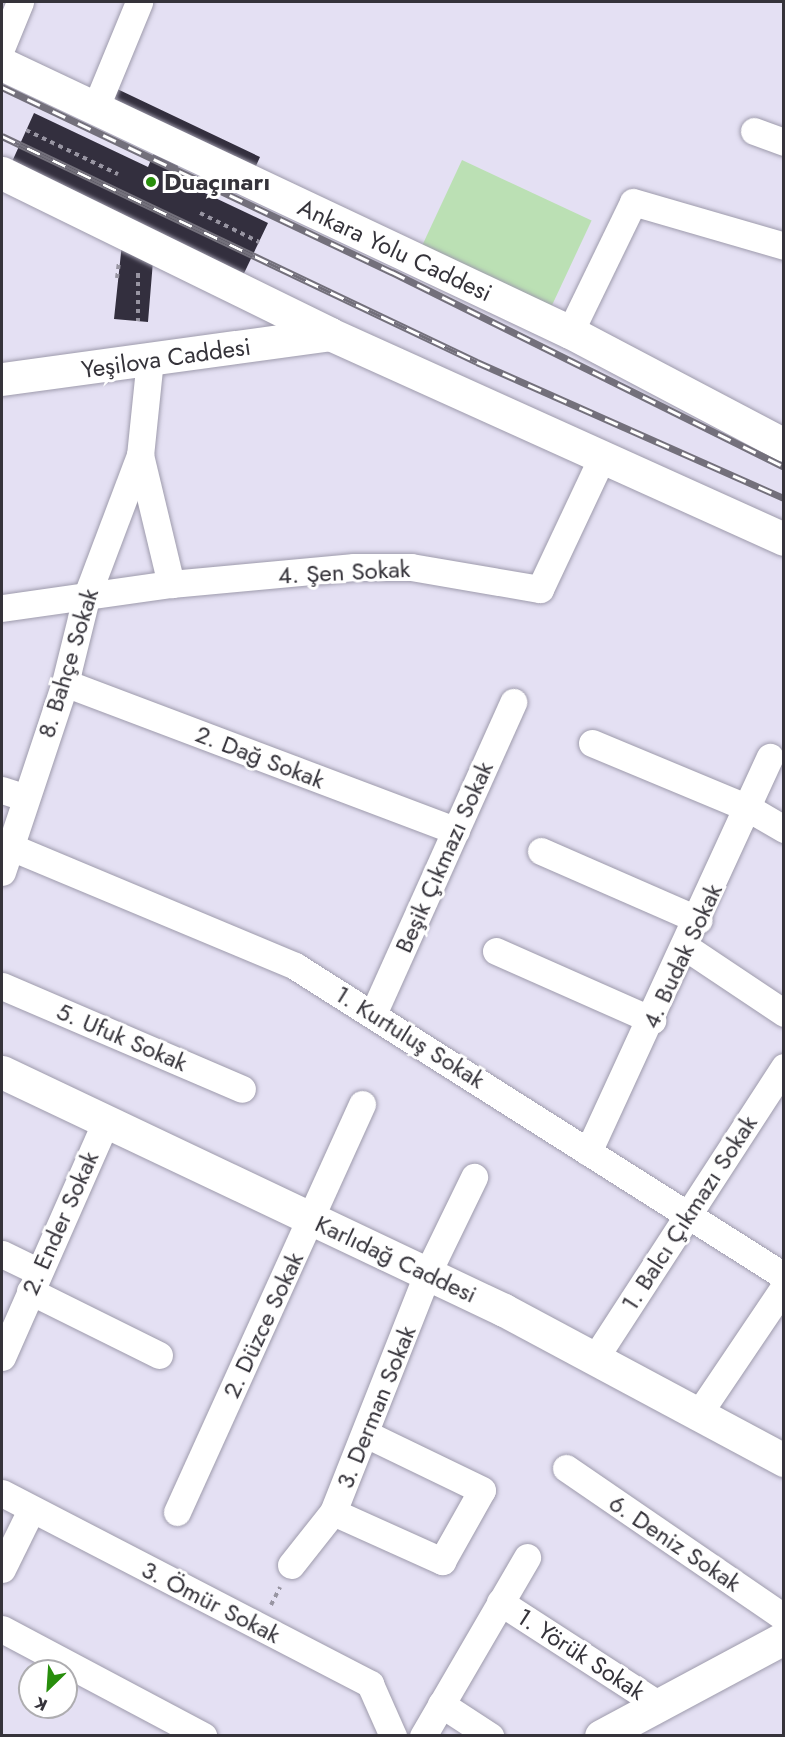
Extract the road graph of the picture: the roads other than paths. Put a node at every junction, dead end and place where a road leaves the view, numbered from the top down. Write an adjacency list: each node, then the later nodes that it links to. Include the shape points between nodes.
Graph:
1 (20, 2): 3 (street)
2 (139, 2): 5 (street)
3 (2, 46)
4 (2, 64): 5 (main road, Ankara Yolu Caddesi)
5 (96, 110): 10 (main road, Ankara Yolu Caddesi)
6 (754, 131): 7 (street)
7 (783, 142)
8 (2, 173): 11 (main road)
9 (783, 246): 10 (street, via 633,202)
10 (570, 332): 14 (main road, Ankara Yolu Caddesi)
11 (330, 334): 12 (main road, Yeşilova Caddesi); 16 (main road)
12 (150, 359): 13 (main road, Yeşilova Caddesi); 15 (street, 8. Bahçe Sokak)
13 (2, 380)
14 (783, 445)
15 (140, 455): 18 (street, 8. Bahçe Sokak); 19 (street, 8. Bahçe Sokak)
16 (602, 457): 17 (main road); 18 (street, 4. Şen Sokak, via 540,589 411,567)
17 (783, 539)
18 (171, 584): 19 (street, 4. Şen Sokak)
19 (86, 598): 20 (street, 4. Şen Sokak); 21 (street, 8. Bahçe Sokak)
20 (2, 608)
21 (65, 683): 25 (street, 8. Bahçe Sokak); 28 (street, 2. Dağ Sokak)
22 (513, 702): 28 (street, Beşik Çıkmazı Sokak)
23 (592, 743): 26 (street)
24 (770, 757): 26 (street, 4. Budak Sokak)
25 (14, 794): 29 (street, 8. Bahçe Sokak)
26 (748, 808): 27 (street); 32 (street, 4. Budak Sokak)
27 (783, 829)
28 (456, 831): 36 (street, Beşik Çıkmazı Sokak)
29 (11, 847): 31 (street, 8. Bahçe Sokak); 36 (street, 1. Kurtuluş Sokak, via 295,966)
30 (542, 851): 32 (street)
31 (2, 872)
32 (699, 921): 33 (street, 4. Budak Sokak)
33 (687, 948): 37 (street); 38 (street, 4. Budak Sokak)
34 (496, 951): 38 (street)
35 (2, 986): 41 (street, 5. Ufuk Sokak)
36 (374, 1012): 44 (street, 1. Kurtuluş Sokak)
37 (783, 1013)
38 (652, 1020): 44 (street, 4. Budak Sokak)
39 (783, 1067): 46 (street, 1. Balcı Çıkmazı Sokak)
40 (2, 1072): 43 (main road, Karlıdağ Caddesi)
41 (242, 1089)
42 (362, 1104): 47 (street, 2. Düzce Sokak)
43 (105, 1123): 47 (main road, Karlıdağ Caddesi); 51 (street, 2. Ender Sokak)
44 (588, 1152): 46 (street, 1. Kurtuluş Sokak)
45 (474, 1177): 49 (street, 3. Derman Sokak)
46 (687, 1214): 50 (street, 1. Kurtuluş Sokak); 55 (street, 1. Balcı Çıkmazı Sokak)
47 (311, 1220): 49 (main road, Karlıdağ Caddesi); 62 (street, 2. Düzce Sokak)
48 (2, 1254): 51 (street)
49 (427, 1274): 55 (main road, Karlıdağ Caddesi); 57 (street, 3. Derman Sokak)
50 (783, 1276)
51 (35, 1281): 53 (street); 54 (street, 2. Ender Sokak)
52 (783, 1287): 56 (street)
53 (159, 1355)
54 (2, 1357)
55 (595, 1358): 56 (main road, Karlıdağ Caddesi)
56 (699, 1413): 58 (main road, Karlıdağ Caddesi)
57 (368, 1435): 63 (street, 3. Derman Sokak); 63 (street, via 482,1490 442,1561)
58 (783, 1460)
59 (566, 1468): 68 (street, 6. Deniz Sokak)
60 (2, 1493): 61 (street, 3. Ömür Sokak)
61 (31, 1510): 66 (street); 75 (street, 3. Ömür Sokak, via 370,1684)
62 (177, 1512)
63 (333, 1512): 65 (street, 3. Derman Sokak)
64 (527, 1557): 67 (street)
65 (291, 1565)
66 (2, 1569)
67 (500, 1602): 71 (street); 72 (street, 1. Yörük Sokak)
68 (783, 1617)
69 (2, 1629): 74 (street)
70 (783, 1638): 72 (main road)
71 (441, 1704): 76 (street); 77 (street)
72 (661, 1706): 73 (main road)
73 (610, 1735)
74 (203, 1736)
75 (393, 1736)
76 (423, 1736)
77 (490, 1736)

